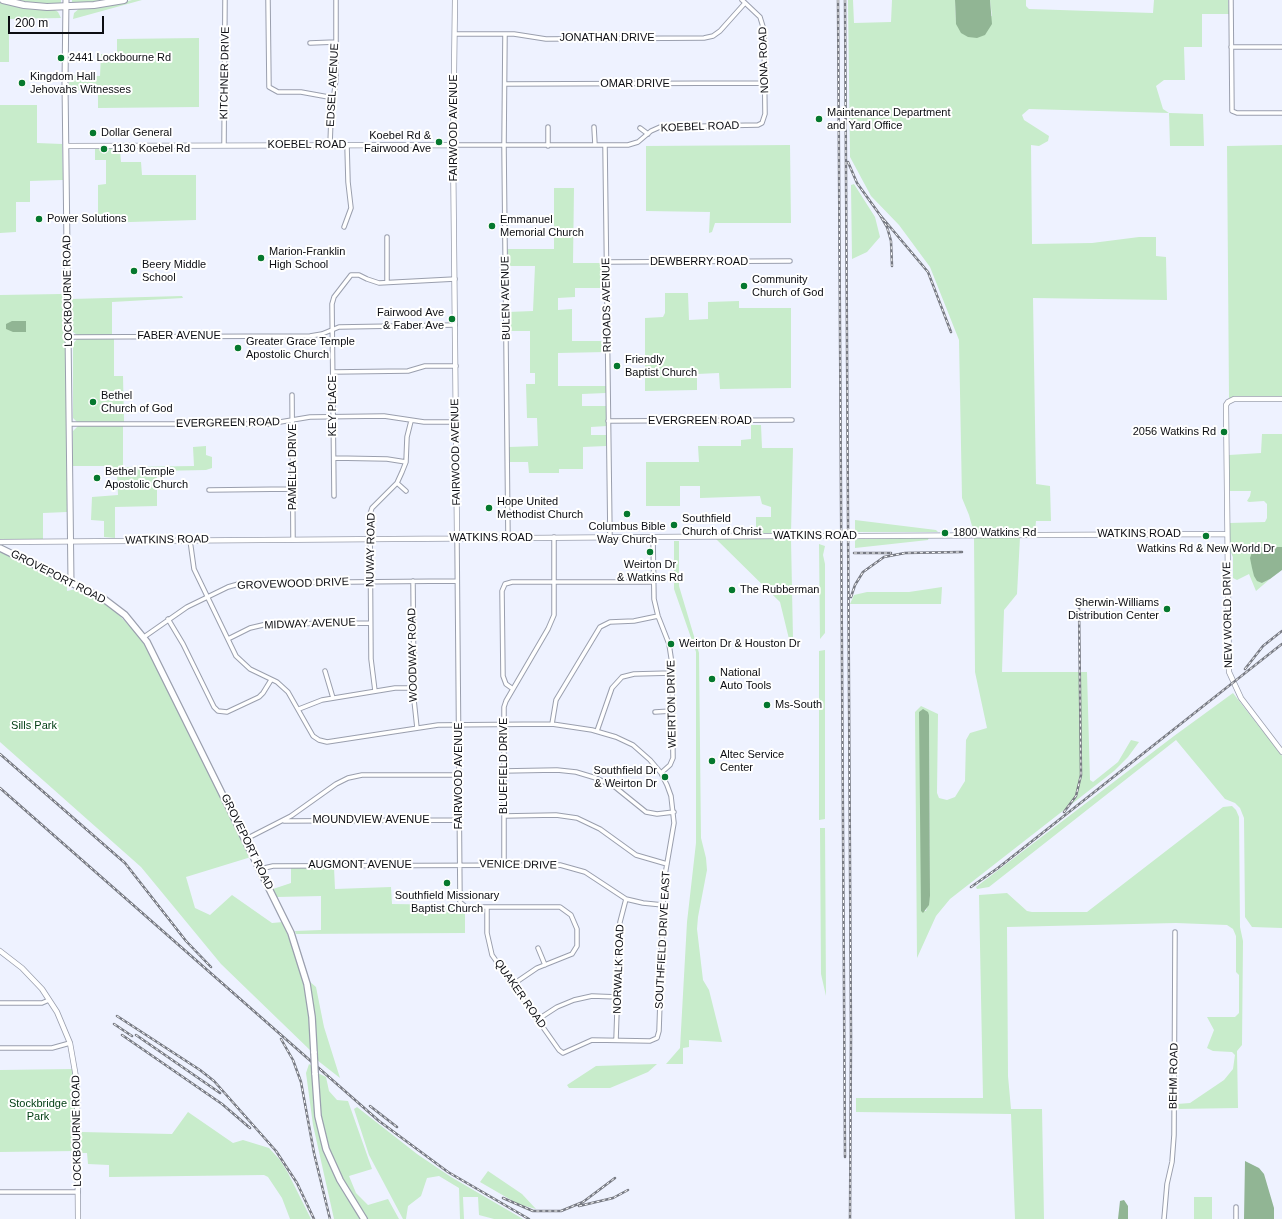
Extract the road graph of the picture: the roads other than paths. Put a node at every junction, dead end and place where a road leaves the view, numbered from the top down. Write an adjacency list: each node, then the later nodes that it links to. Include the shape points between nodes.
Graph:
1 (3, 0): 9 (highway, via 32,6)
2 (124, 0): 9 (highway, via 94,5)
3 (225, 0): 26 (street, KITCHNER DRIVE)
4 (268, 0): 19 (street, via 268,83 271,89)
5 (336, 0): 13 (street, EDSEL AVENUE)
6 (455, 0): 11 (street, FAIRWOOD AVENUE)
7 (742, 0): 10 (street, NONA ROAD)
8 (1231, 0): 15 (street)
9 (66, 3): 32 (main road, LOCKBOURNE ROAD)
10 (745, 3): 12 (street, JONATHAN DRIVE, via 720,31 704,38 546,38); 17 (street, NONA ROAD, via 760,17 764,25)
11 (455, 34): 12 (street, JONATHAN DRIVE); 29 (street, FAIRWOOD AVENUE)
12 (505, 34): 18 (street, BULEN AVENUE)
13 (336, 42): 14 (street); 19 (street, EDSEL AVENUE)
14 (310, 43)
15 (1231, 47): 16 (street); 20 (street, via 1233,112)
16 (1282, 47)
17 (765, 83): 18 (street, OMAR DRIVE); 21 (street, NONA ROAD, via 765,114)
18 (505, 84): 33 (street, BULEN AVENUE)
19 (334, 98): 27 (street, EDSEL AVENUE)
20 (1282, 113)
21 (762, 123): 25 (street, KOEBEL ROAD, via 753,126 665,126 654,128)
22 (548, 127): 34 (street)
23 (594, 127): 30 (street)
24 (640, 128): 25 (street)
25 (648, 134): 31 (street, KOEBEL ROAD, via 633,144)
26 (224, 145): 27 (street, KOEBEL ROAD); 32 (street, KOEBEL ROAD)
27 (330, 145): 28 (street, KOEBEL ROAD)
28 (347, 145): 29 (street, KOEBEL ROAD); 35 (street, via 351,208)
29 (453, 145): 33 (street, KOEBEL ROAD); 39 (street, FAIRWOOD AVENUE)
30 (594, 145): 31 (street, KOEBEL ROAD); 34 (street, KOEBEL ROAD)
31 (605, 145): 38 (street, RHOADS AVENUE)
32 (66, 146): 43 (main road, LOCKBOURNE ROAD)
33 (504, 146): 34 (street, KOEBEL ROAD); 68 (street, BULEN AVENUE)
34 (548, 146)
35 (344, 227)
36 (387, 236): 40 (street)
37 (790, 261): 38 (street, DEWBERRY ROAD)
38 (607, 262): 52 (street, RHOADS AVENUE)
39 (455, 279): 40 (street); 41 (street, FAIRWOOD AVENUE)
40 (387, 282): 42 (street, KEY PLACE, via 372,281 359,275 351,275 346,279 333,300)
41 (455, 325): 42 (street, FABER AVENUE, via 346,326); 44 (street, FAIRWOOD AVENUE)
42 (333, 329): 43 (street, FABER AVENUE, via 310,336); 45 (street, KEY PLACE)
43 (69, 337): 54 (main road, LOCKBOURNE ROAD)
44 (456, 366): 45 (street, via 425,366 408,372); 53 (street, FAIRWOOD AVENUE)
45 (333, 372): 48 (street, KEY PLACE)
46 (292, 395): 49 (street, PAMELLA DRIVE)
47 (1282, 399): 62 (street, via 1234,399 1226,405)
48 (333, 417): 49 (street, EVERGREEN ROAD); 51 (street, EVERGREEN ROAD, via 384,416); 55 (street, KEY PLACE)
49 (293, 420): 54 (street, EVERGREEN ROAD, via 268,424); 58 (street, PAMELLA DRIVE)
50 (792, 420): 52 (street, EVERGREEN ROAD)
51 (411, 421): 53 (street, EVERGREEN ROAD); 56 (street, NUWAY ROAD, via 407,437)
52 (608, 421): 64 (street, RHOADS AVENUE)
53 (456, 422): 67 (street, FAIRWOOD AVENUE)
54 (70, 424): 71 (main road, LOCKBOURNE ROAD)
55 (334, 458): 56 (street); 61 (street, KEY PLACE)
56 (406, 462): 57 (street, NUWAY ROAD)
57 (397, 483): 60 (street); 66 (street, NUWAY ROAD, via 370,511)
58 (292, 489): 59 (street); 69 (street, PAMELLA DRIVE)
59 (209, 490)
60 (406, 491)
61 (334, 496)
62 (1227, 534): 65 (street, WATKINS ROAD, bridge); 101 (street, NEW WORLD DRIVE, via 1229,672 1241,698)
63 (554, 537): 64 (street, WATKINS ROAD); 68 (street, WATKINS ROAD); 78 (street, BLUEFIELD DRIVE)
64 (610, 537): 65 (street, WATKINS ROAD)
65 (653, 537): 79 (street, WEIRTON DRIVE)
66 (370, 538): 67 (street, WATKINS ROAD); 69 (street, WATKINS ROAD); 77 (street, NUWAY ROAD)
67 (457, 538): 68 (street, WATKINS ROAD); 75 (street, FAIRWOOD AVENUE)
68 (508, 538)
69 (293, 539): 70 (street, WATKINS ROAD)
70 (190, 540): 71 (street, WATKINS ROAD); 80 (street, via 194,569)
71 (71, 541): 72 (street, WATKINS ROAD); 76 (main road, LOCKBOURNE ROAD)
72 (0, 542)
73 (0, 548): 76 (main road, GROVEPORT ROAD)
74 (412, 581): 75 (street, GROVEWOOD DRIVE); 77 (street, GROVEWOOD DRIVE); 89 (street, WOODWAY ROAD)
75 (457, 581): 98 (street, FAIRWOOD AVENUE)
76 (71, 582): 84 (main road, GROVEPORT ROAD, via 110,603 125,615)
77 (370, 582): 80 (street, GROVEWOOD DRIVE, via 242,583); 83 (street, NUWAY ROAD)
78 (555, 582): 79 (street); 90 (street, BLUEFIELD DRIVE, via 554,615 551,623); 90 (street, via 512,582 504,585 503,676 506,684)
79 (653, 582): 81 (street, WEIRTON DRIVE)
80 (208, 597): 82 (street, GROVEWOOD DRIVE); 85 (street)
81 (658, 616): 87 (street, WEIRTON DRIVE, via 669,644); 97 (street, via 610,622 600,627 556,700)
82 (168, 619): 84 (street, GROVEWOOD DRIVE); 88 (street, via 184,644 218,711 227,712 259,696)
83 (370, 623): 85 (street, MIDWAY AVENUE, via 267,624 250,628); 91 (street, NUWAY ROAD, via 371,666)
84 (144, 637): 109 (main road, GROVEPORT ROAD)
85 (228, 639): 88 (street, via 236,656 244,664)
86 (325, 671): 92 (street)
87 (672, 673): 94 (street, WEIRTON DRIVE); 100 (street, via 634,674 622,677 612,688 605,703)
88 (271, 680): 93 (street, via 288,692)
89 (413, 688): 91 (street); 99 (street, WOODWAY ROAD)
90 (513, 689): 96 (street, BLUEFIELD DRIVE, via 505,704)
91 (375, 692): 92 (street)
92 (333, 698): 93 (street, via 317,700)
93 (299, 709): 99 (street, SOUTHFIELD DRIVE EAST, via 313,736 327,742)
94 (672, 711): 95 (street); 103 (street, WEIRTON DRIVE, via 673,758 670,765)
95 (655, 712)
96 (503, 724): 97 (street, SOUTHFIELD DRIVE EAST); 98 (street, SOUTHFIELD DRIVE EAST); 102 (street, BLUEFIELD DRIVE)
97 (552, 724): 100 (street, SOUTHFIELD DRIVE EAST)
98 (458, 725): 99 (street, SOUTHFIELD DRIVE EAST); 104 (street, FAIRWOOD AVENUE)
99 (417, 728)
100 (597, 731): 103 (street, SOUTHFIELD DRIVE EAST, via 633,745)
101 (1282, 752)
102 (503, 771): 105 (street, via 576,772 615,787 646,812); 106 (street, BLUEFIELD DRIVE)
103 (661, 773): 105 (street, SOUTHFIELD DRIVE EAST, via 671,796)
104 (459, 775): 107 (street, FAIRWOOD AVENUE); 108 (street, via 348,778)
105 (674, 812): 112 (street, SOUTHFIELD DRIVE EAST, via 674,831)
106 (504, 816): 111 (street, BLUEFIELD DRIVE); 112 (street, via 556,815 577,818 600,829 636,855)
107 (459, 820): 108 (street, MOUNDVIEW AVENUE); 110 (street, FAIRWOOD AVENUE)
108 (282, 821): 109 (street)
109 (246, 839): 113 (main road, GROVEPORT ROAD)
110 (460, 864): 111 (street, VENICE DRIVE); 113 (street, AUGMONT AVENUE, via 272,866); 116 (street, FAIRWOOD AVENUE, via 461,904 466,907)
111 (504, 864): 114 (street, VENICE DRIVE, via 569,866 585,872)
112 (667, 864): 115 (street, SOUTHFIELD DRIVE EAST)
113 (260, 869): 133 (main road, GROVEPORT ROAD, bridge, via 288,927 301,963 311,1006 318,1116 326,1149 340,1180)
114 (626, 899): 115 (street, VENICE DRIVE, via 643,904); 122 (street, NORWALK ROAD, via 620,922)
115 (663, 905): 126 (street, SOUTHFIELD DRIVE EAST, via 657,1038 650,1041)
116 (487, 906): 120 (street, via 560,907 573,917 577,934 572,954); 121 (street, QUAKER ROAD, via 490,949)
117 (1175, 932): 134 (street, BEHM ROAD, via 1174,1135)
118 (538, 948): 120 (street)
119 (0, 951): 123 (street, LOCKBOURNE ROAD, via 27,972)
120 (545, 965): 121 (street)
121 (512, 985): 125 (street, QUAKER ROAD)
122 (618, 997): 125 (street, via 592,996 574,1000); 126 (street, NORWALK ROAD)
123 (50, 1000): 124 (street, via 42,1003); 127 (street, LOCKBOURNE ROAD)
124 (0, 1003)
125 (537, 1020): 126 (street, QUAKER ROAD, via 563,1053 592,1040)
126 (616, 1040)
127 (70, 1043): 128 (street, via 52,1048); 130 (street, LOCKBOURNE ROAD, via 77,1083)
128 (0, 1048)
129 (0, 1192): 130 (street)
130 (78, 1192): 132 (street, LOCKBOURNE ROAD)
131 (1236, 1207): 135 (street)
132 (78, 1219)
133 (364, 1219)
134 (1164, 1219)
135 (1236, 1219)

